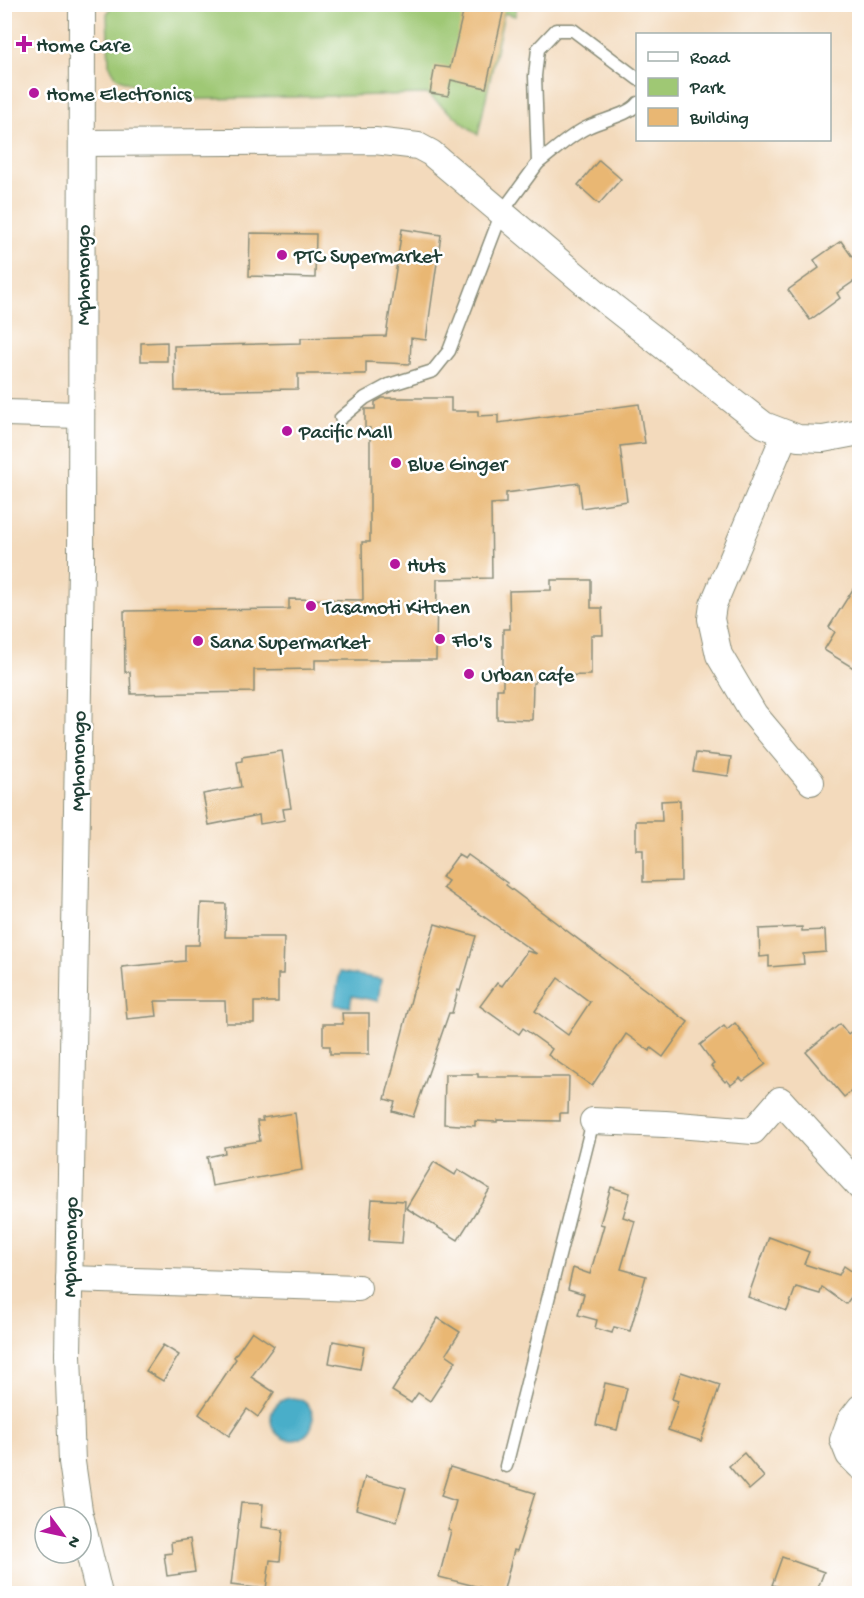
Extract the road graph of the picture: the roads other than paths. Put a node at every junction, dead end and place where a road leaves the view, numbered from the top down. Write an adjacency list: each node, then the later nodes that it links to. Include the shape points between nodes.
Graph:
1 (82, 4): 4 (street, Mphonongo)
2 (636, 77): 5 (lane, via 573,30 556,30 538,49)
3 (636, 106): 5 (lane, via 586,127)
4 (83, 143): 6 (street, via 375,141 418,146); 8 (street, Mphonongo)
5 (538, 163): 6 (lane)
6 (502, 212): 9 (lane, via 449,351 433,370 389,385); 11 (street, via 639,327 764,425)
7 (4, 412): 8 (street)
8 (81, 415): 15 (street, Mphonongo)
9 (341, 418)
10 (860, 432): 11 (street, via 823,439)
11 (785, 434): 12 (street, via 713,605 711,619 719,655 754,714)
12 (811, 782)
13 (593, 1121): 14 (street, via 753,1131 780,1100); 18 (lane)
14 (860, 1187)
15 (69, 1279): 16 (street); 20 (street, Mphonongo, via 69,1414)
16 (358, 1288)
17 (860, 1408): 19 (street, via 843,1440 849,1455)
18 (506, 1466)
19 (860, 1466)
20 (79, 1505)
21 (92, 1565): 22 (street, Mphonongo)
22 (99, 1593)

